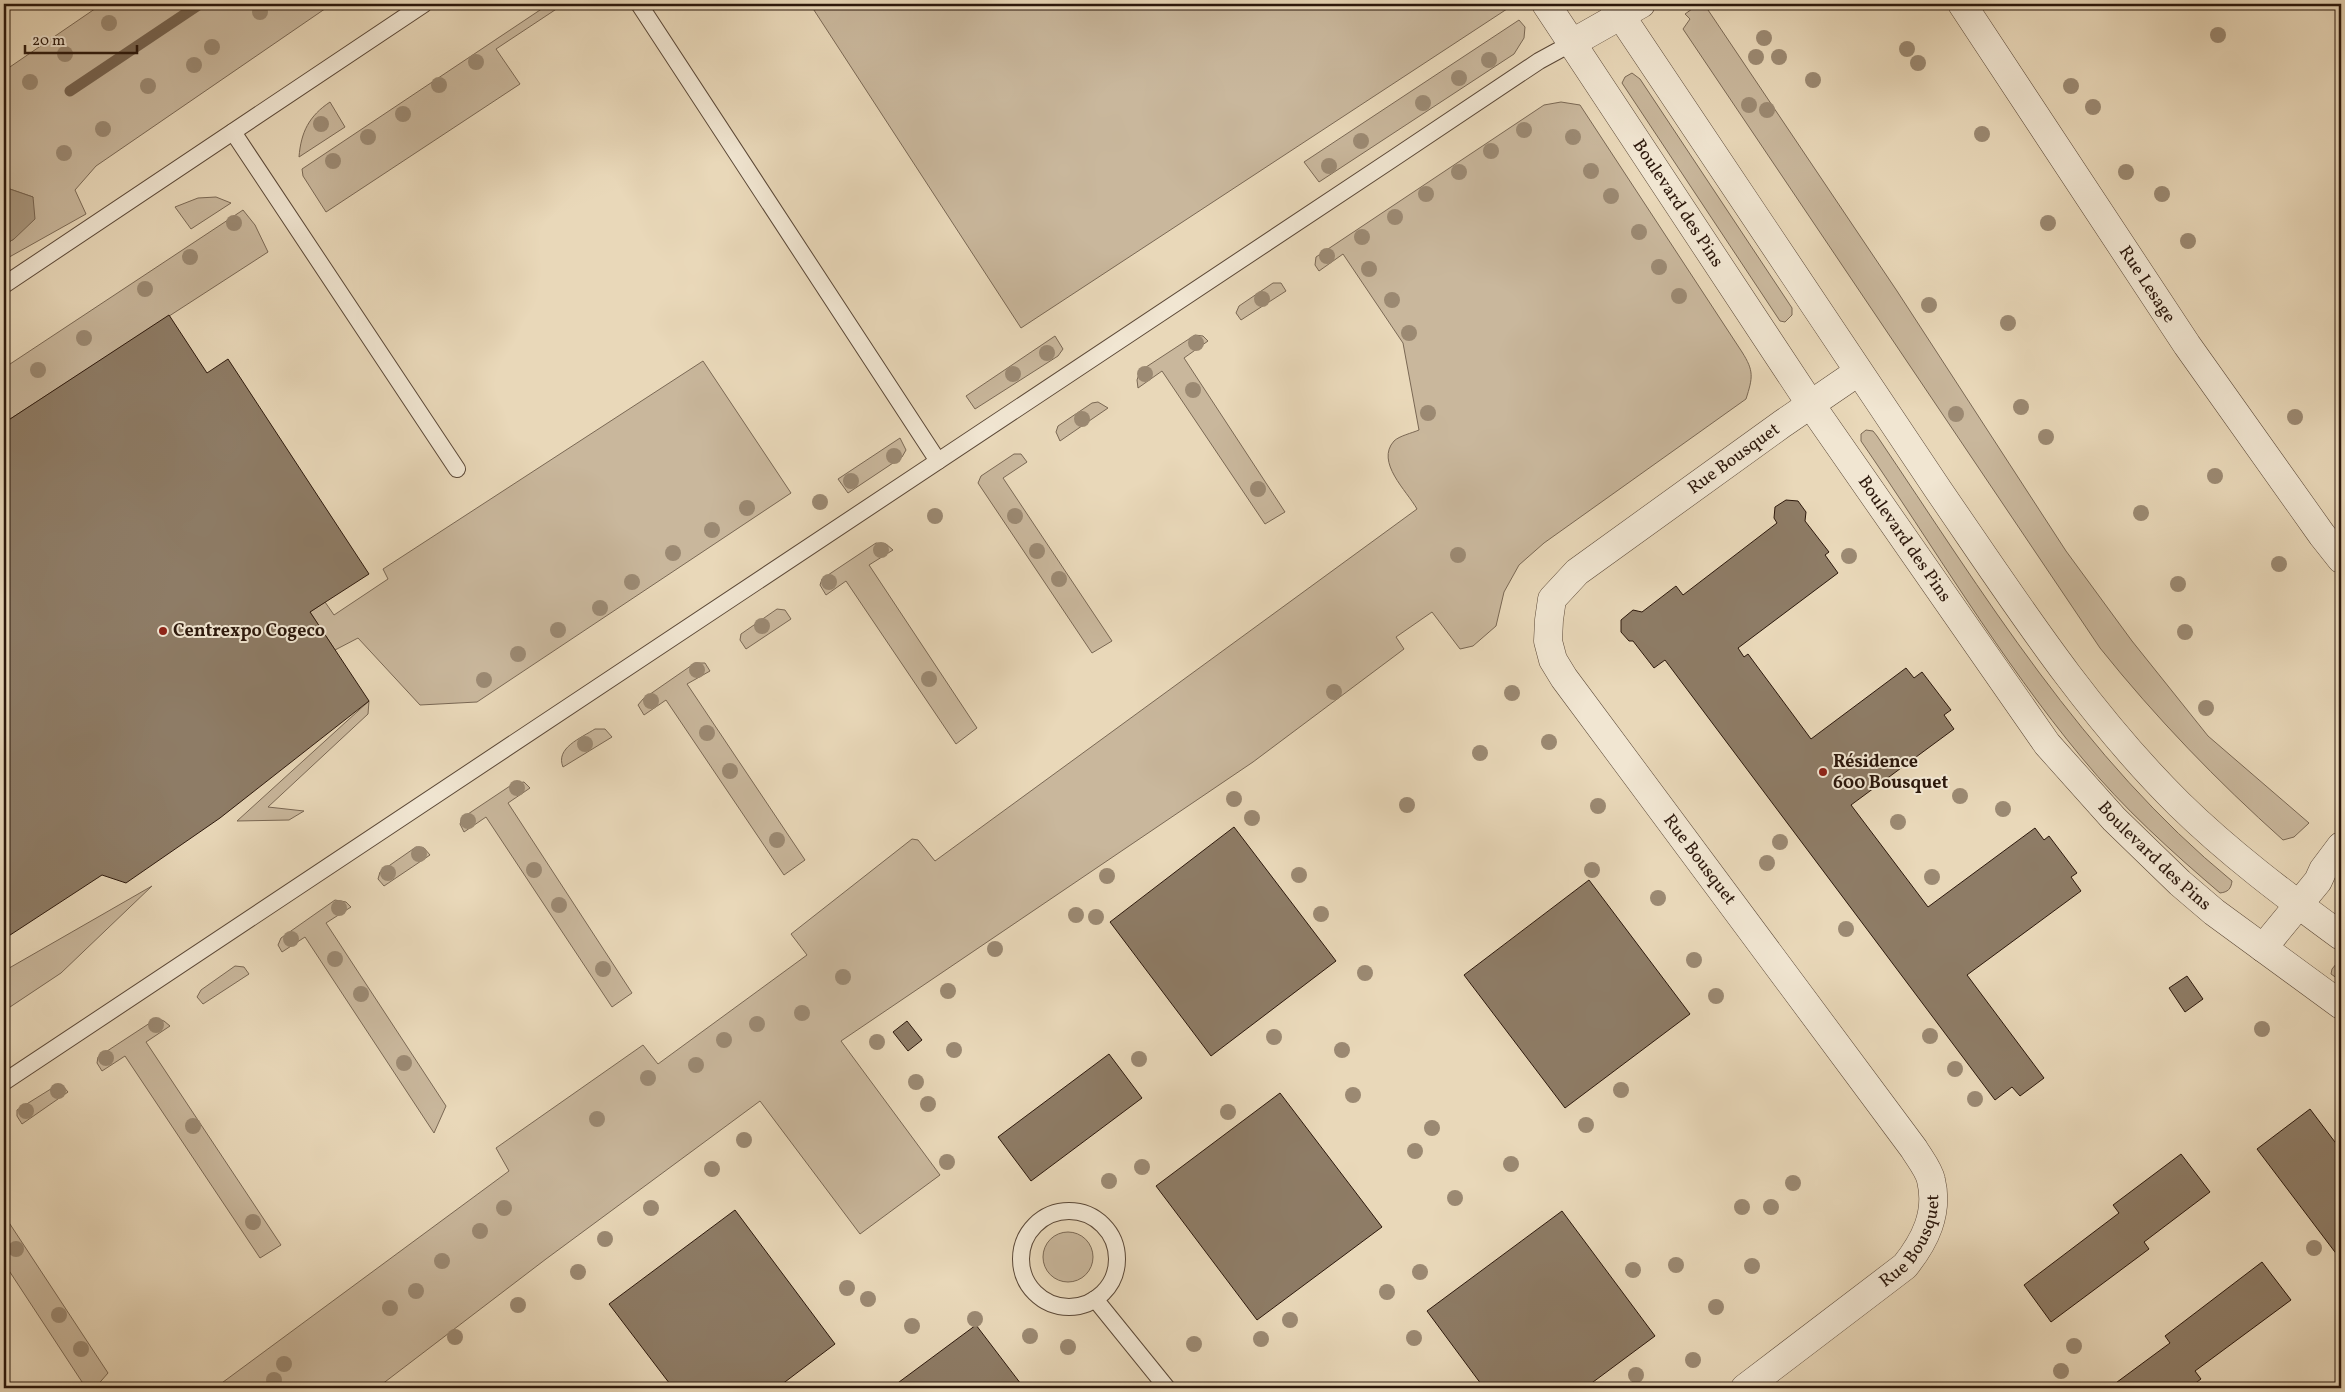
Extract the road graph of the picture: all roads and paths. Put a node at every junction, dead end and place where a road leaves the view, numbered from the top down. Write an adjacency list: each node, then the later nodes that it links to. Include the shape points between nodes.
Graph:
1 (424, 4): 7 (lane)
2 (639, 4): 11 (lane)
3 (1546, 4): 6 (street, Boulevard des Pins)
4 (1962, 4): 13 (street, Rue Lesage, via 2187,345)
5 (1625, 8): 6 (street); 9 (street)
6 (1572, 43): 10 (street, Boulevard des Pins); 11 (lane, via 1523,72)
7 (233, 132): 8 (lane); 12 (lane)
8 (4, 285)
9 (1858, 372): 10 (street, Rue Bousquet); 15 (street, via 2084,698 2179,804 2242,861)
10 (1811, 404): 17 (street, Boulevard des Pins, via 2048,744 2153,859 2214,912); 22 (street, Rue Bousquet, via 1577,572 1552,599 1549,620 1548,641 1553,660 1564,678 1914,1150 1931,1179 1933,1210 1930,1223 1924,1240 1905,1266)
11 (938, 461): 19 (lane)
12 (457, 469)
13 (2341, 559)
14 (2341, 846): 15 (street, via 2318,881)
15 (2297, 904): 16 (street); 17 (street)
16 (2341, 936)
17 (2263, 948): 18 (street, Boulevard des Pins)
18 (2341, 1005)
19 (4, 1082)
20 (1095, 1299): 20 (lane, via 1108,1288 1118,1257 1106,1227 1092,1216 1077,1211 1060,1211 1045,1217 1024,1240 1022,1270 1028,1284 1051,1304 1081,1306); 21 (lane)
21 (1167, 1388)
22 (1744, 1388)

